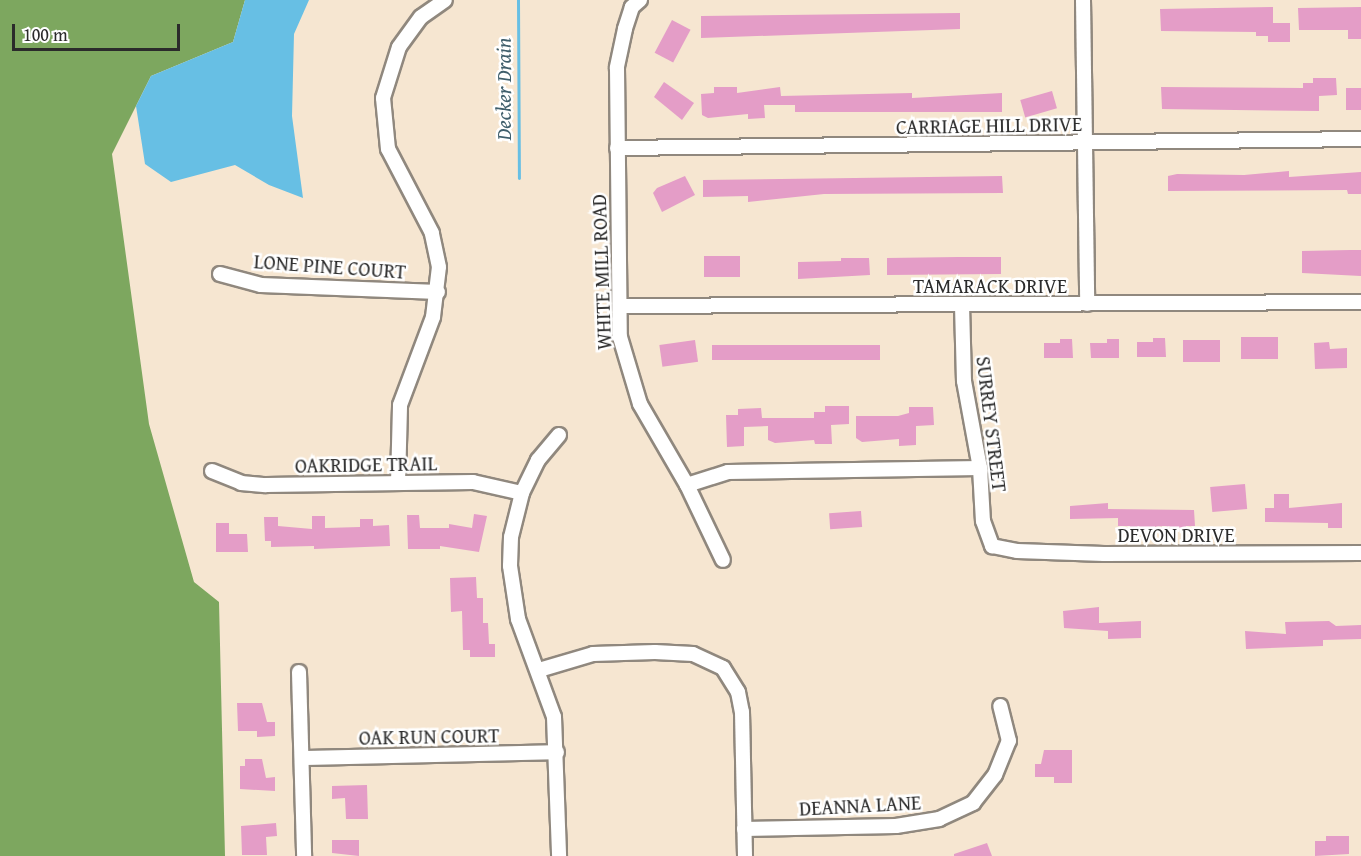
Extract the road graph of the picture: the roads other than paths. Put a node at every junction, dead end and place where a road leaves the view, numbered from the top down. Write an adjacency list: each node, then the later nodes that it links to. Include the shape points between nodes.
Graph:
1 (445, 0): 8 (street, via 421,16 399,47 386,80 382,116 393,161 435,241)
2 (1083, 0): 5 (street)
3 (631, 2): 6 (street, WHITE MILL ROAD, via 616,68)
4 (1361, 139): 5 (street, CARRIAGE HILL DRIVE)
5 (1084, 143): 6 (street, CARRIAGE HILL DRIVE); 10 (street)
6 (617, 148): 12 (street, WHITE MILL ROAD)
7 (220, 274): 8 (street, LONE PINE COURT, via 261,285)
8 (438, 292): 16 (street, via 430,325 402,396)
9 (1361, 302): 10 (street, TAMARACK DRIVE)
10 (1087, 304): 11 (street, TAMARACK DRIVE)
11 (962, 305): 12 (street, TAMARACK DRIVE); 14 (street, SURREY STREET, via 964,381)
12 (620, 306): 17 (street, WHITE MILL ROAD, via 620,337 633,389)
13 (559, 435): 18 (street, via 538,460)
14 (980, 468): 17 (street, via 728,472); 19 (street, SURREY STREET, via 983,521)
15 (212, 471): 16 (street, OAKRIDGE TRAIL, via 241,483)
16 (398, 483): 18 (street, OAKRIDGE TRAIL, via 480,482)
17 (687, 485): 21 (street, WHITE MILL ROAD)
18 (522, 493): 22 (street, via 510,548 511,583 518,619)
19 (992, 546): 20 (street, DEVON DRIVE, via 1017,551 1104,554)
20 (1361, 553)
21 (723, 560)
22 (539, 670): 25 (street, via 554,717); 27 (street, via 593,654 672,652 704,657 723,668 735,686 742,734)
23 (299, 672): 26 (street)
24 (1000, 706): 27 (street, DEANNA LANE, via 1009,741 994,775 973,803 939,819 896,826)
25 (557, 752): 26 (street, OAK RUN COURT); 29 (street)
26 (302, 758): 28 (street)
27 (744, 829): 30 (street)
28 (304, 856)
29 (559, 856)
30 (745, 856)

